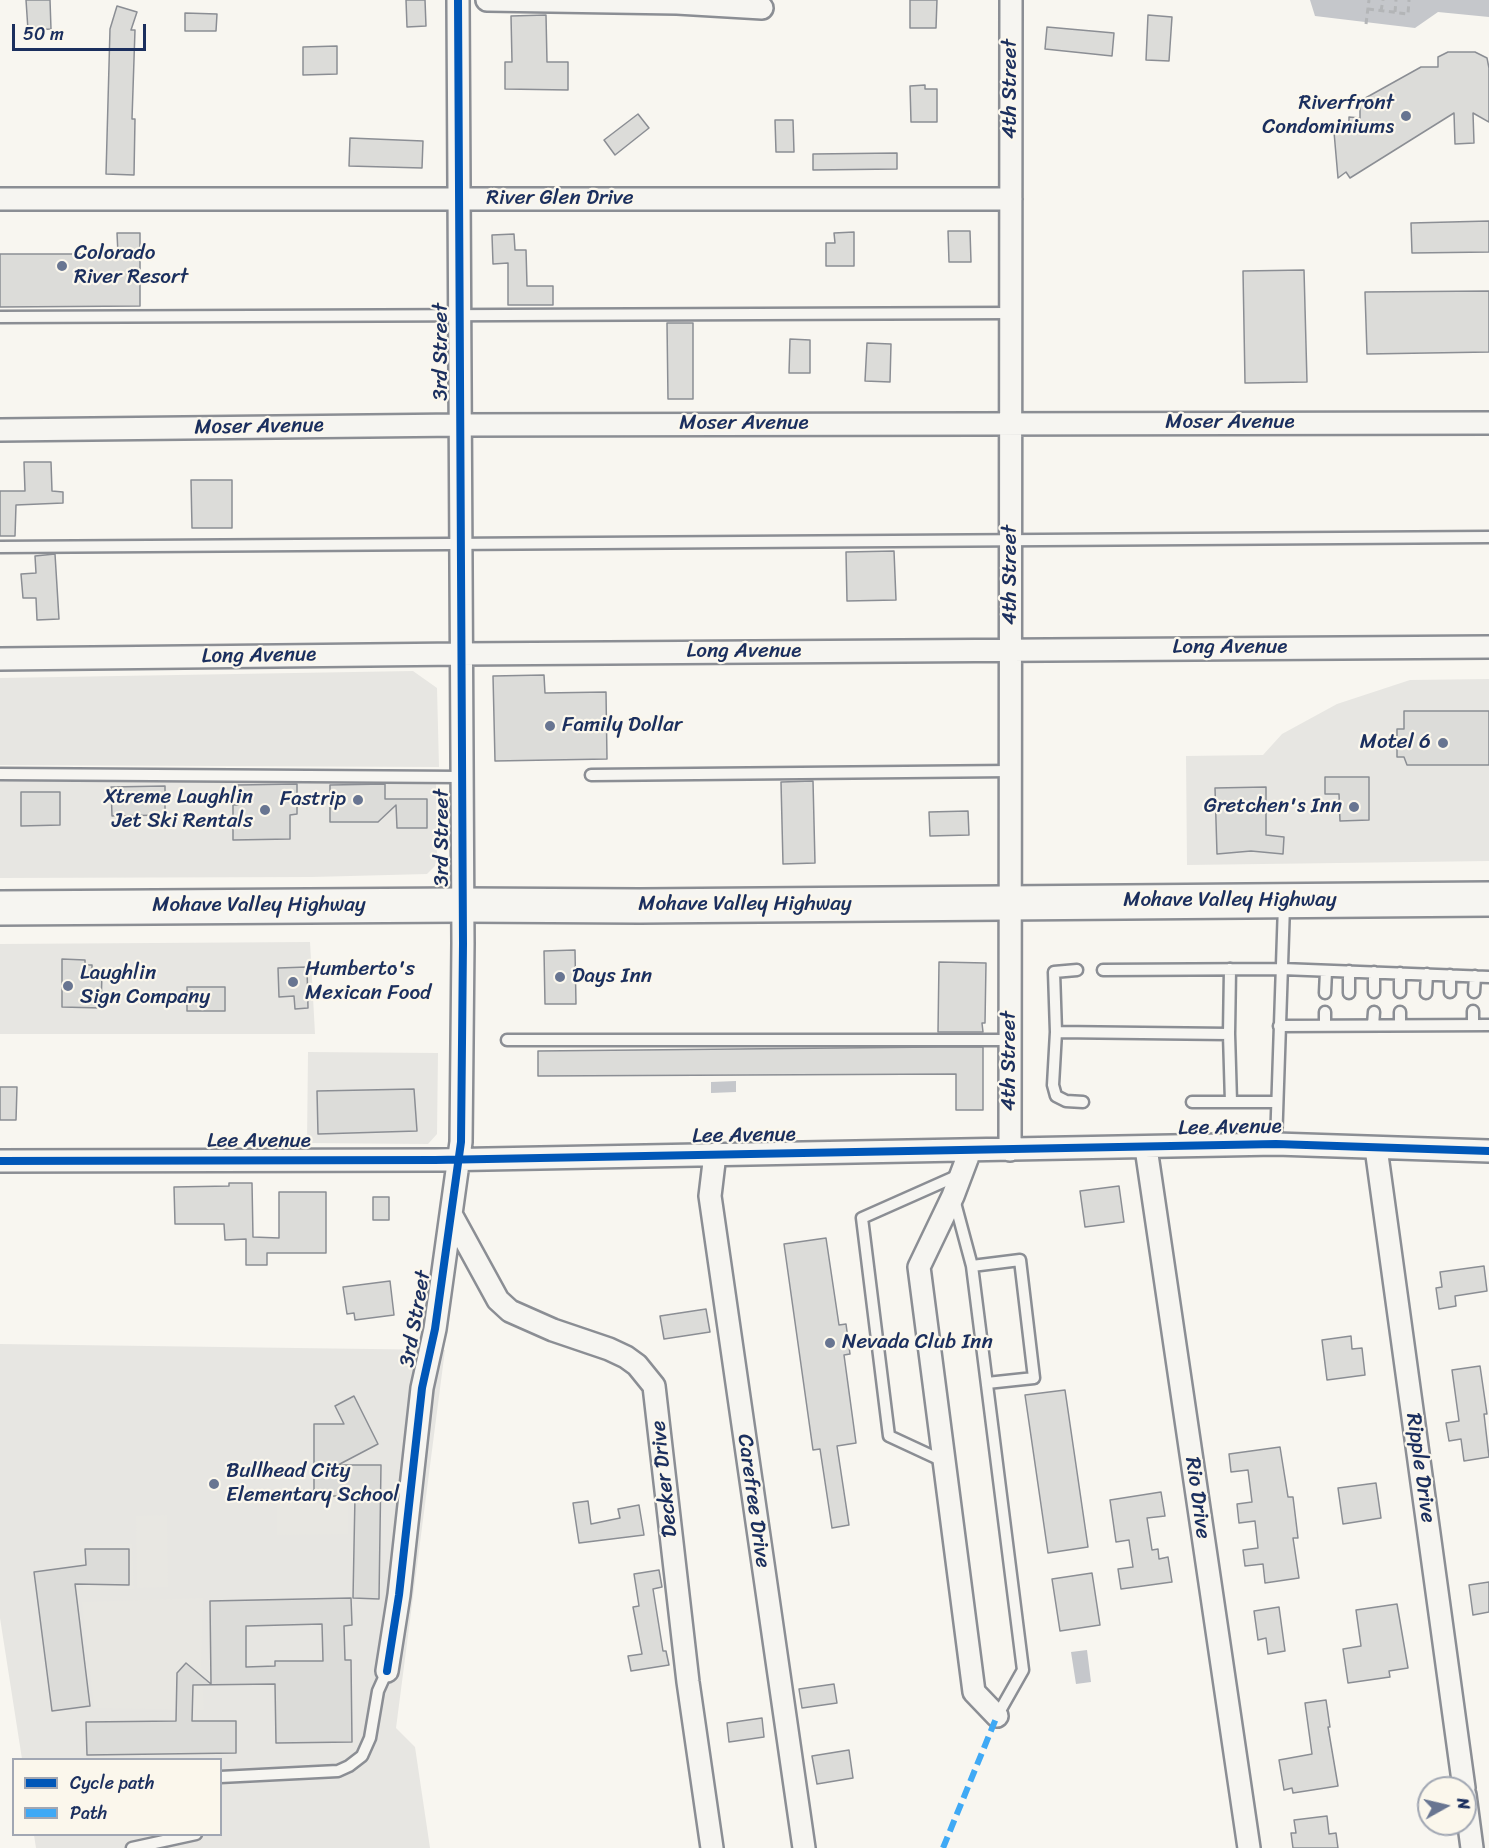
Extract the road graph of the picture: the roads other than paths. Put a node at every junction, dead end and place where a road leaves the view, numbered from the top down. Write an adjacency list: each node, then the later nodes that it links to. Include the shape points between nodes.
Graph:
1 (458, 0): 6 (street, 3rd Street)
2 (487, 0): 4 (street)
3 (1011, 0): 7 (street, 4th Street)
4 (762, 8)
5 (0, 199): 6 (street, River Glen Drive)
6 (459, 199): 7 (street, River Glen Drive); 9 (street, 3rd Street)
7 (1011, 199): 8 (street, 4th Street)
8 (1011, 312): 9 (lane); 12 (street, 4th Street)
9 (460, 315): 10 (lane); 13 (street, 3rd Street)
10 (0, 317)
11 (1489, 423): 12 (street, Moser Avenue)
12 (1011, 424): 13 (street, Moser Avenue); 16 (street, 4th Street)
13 (460, 425): 14 (street, Moser Avenue); 17 (street, 3rd Street)
14 (0, 430)
15 (1489, 537): 16 (lane)
16 (1011, 541): 17 (lane); 20 (street, 4th Street)
17 (460, 545): 18 (lane); 21 (street, 3rd Street)
18 (0, 547)
19 (1489, 647): 20 (street, Long Avenue)
20 (1011, 650): 21 (street, Long Avenue); 23 (street, 4th Street)
21 (461, 654): 22 (street, Long Avenue); 26 (street, 3rd Street)
22 (0, 659)
23 (1011, 771): 25 (lane); 29 (street, 4th Street)
24 (0, 774): 26 (lane)
25 (591, 775)
26 (461, 777): 30 (street, 3rd Street)
27 (1489, 899): 28 (highway, Mohave Valley Highway)
28 (1284, 901): 29 (highway, Mohave Valley Highway); 33 (lane)
29 (1011, 903): 30 (highway, Mohave Valley Highway); 70 (street, 4th Street)
30 (462, 905): 31 (highway, Mohave Valley Highway); 82 (street, 3rd Street)
31 (0, 908)
32 (1230, 969): 33 (lane); 35 (lane); 68 (lane)
33 (1281, 969): 36 (lane); 66 (lane)
34 (1077, 970): 67 (lane, via 1054,972)
35 (1103, 970)
36 (1326, 970): 37 (lane); 48 (lane)
37 (1349, 971): 38 (lane); 49 (lane)
38 (1374, 972): 39 (lane); 44 (lane)
39 (1400, 973): 40 (lane); 45 (lane)
40 (1427, 974): 41 (lane); 50 (lane)
41 (1450, 975): 42 (lane); 46 (lane)
42 (1475, 976): 43 (lane); 47 (lane)
43 (1489, 976)
44 (1374, 992)
45 (1400, 992)
46 (1450, 992)
47 (1474, 992)
48 (1325, 993)
49 (1349, 993)
50 (1426, 993)
51 (1473, 1011): 64 (lane)
52 (1325, 1012): 58 (lane)
53 (1374, 1012): 60 (lane)
54 (1400, 1012): 61 (lane)
55 (1450, 1012): 63 (lane)
56 (1349, 1013): 59 (lane)
57 (1426, 1013): 62 (lane)
58 (1325, 1025): 59 (lane); 66 (lane)
59 (1349, 1025): 60 (lane)
60 (1373, 1025): 61 (lane)
61 (1400, 1025): 62 (lane)
62 (1426, 1025): 63 (lane)
63 (1450, 1025): 64 (lane)
64 (1473, 1025): 65 (lane)
65 (1489, 1025)
66 (1279, 1026): 74 (lane)
67 (1056, 1032): 68 (lane); 71 (lane, via 1056,1096)
68 (1229, 1034): 73 (lane)
69 (507, 1040): 70 (lane)
70 (1010, 1040): 78 (street, 4th Street)
71 (1083, 1102)
72 (1192, 1102): 73 (lane)
73 (1231, 1102): 74 (lane)
74 (1276, 1102): 75 (lane)
75 (1276, 1144): 76 (street, Lee Avenue); 77 (street, Lee Avenue)
76 (1146, 1148): 78 (street, Lee Avenue); 98 (street, Rio Drive)
77 (1376, 1148): 80 (street, Lee Avenue); 92 (street, Ripple Drive)
78 (1010, 1150): 79 (street, Lee Avenue)
79 (970, 1151): 81 (street, Lee Avenue); 84 (street)
80 (1489, 1151)
81 (715, 1154): 82 (street, Lee Avenue); 97 (street, Carefree Drive, via 710,1196)
82 (458, 1160): 83 (street, Lee Avenue); 86 (street, 3rd Street)
83 (0, 1161)
84 (961, 1174): 85 (street); 89 (lane, via 862,1218 889,1436)
85 (953, 1196): 87 (lane); 89 (street, via 919,1267)
86 (452, 1216): 90 (street, 3rd Street, via 422,1388); 96 (street, Decker Drive, via 498,1300 510,1311 626,1357 654,1386 688,1682)
87 (972, 1266): 88 (lane); 88 (lane, via 1020,1260 1034,1378)
88 (987, 1383): 91 (lane, via 1023,1670)
89 (945, 1462): 91 (street, via 974,1692)
90 (387, 1671): 93 (lane, via 378,1691 370,1738 362,1756 349,1766 338,1771)
91 (997, 1716)
92 (1462, 1776)
93 (222, 1777)
94 (187, 1836): 95 (lane)
95 (132, 1848)
96 (712, 1848)
97 (804, 1848)
98 (1249, 1848)

